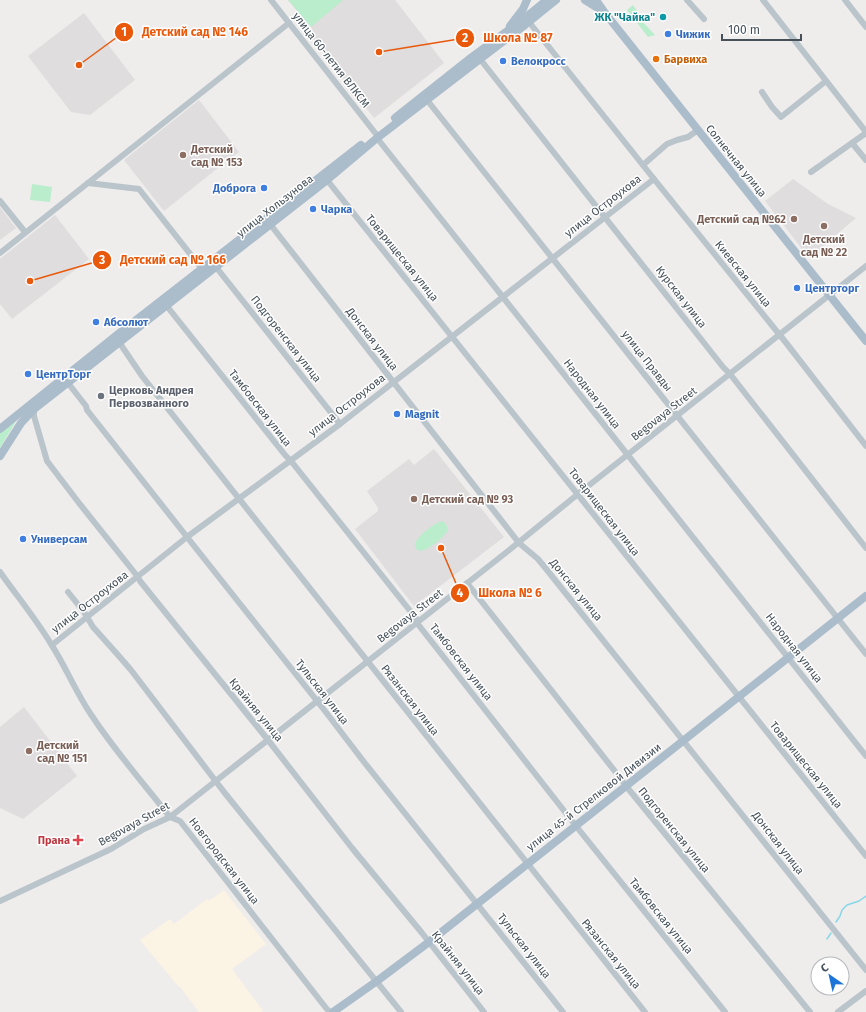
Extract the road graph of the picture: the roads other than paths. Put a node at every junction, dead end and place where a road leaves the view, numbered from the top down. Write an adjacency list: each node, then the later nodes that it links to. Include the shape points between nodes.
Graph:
1 (271, 0): 13 (street, улица 60-летия ВЛКСМ)
2 (527, 0): 15 (main road, via 512,24)
3 (547, 0): 15 (main road, улица Хользунова)
4 (556, 0): 12 (main road, улица Хользунова)
5 (586, 0): 10 (main road, Солнечная улица)
6 (596, 0): 10 (main road, Солнечная улица)
7 (687, 0): 11 (street)
8 (763, 0): 17 (street)
9 (845, 0): 14 (street)
10 (605, 13): 20 (main road, Солнечная улица)
11 (704, 19)
12 (529, 22): 16 (main road, улица Хользунова); 25 (street, Киевская улица)
13 (289, 23): 22 (street, улица 60-летия ВЛКСМ); 29 (street)
14 (866, 27)
15 (492, 42): 22 (main road, улица Хользунова)
16 (480, 59): 19 (main road, улица Хользунова); 31 (street, Курская улица)
17 (826, 81): 18 (street, via 781,116); 21 (street)
18 (762, 92)
19 (428, 100): 22 (main road, улица Хользунова); 35 (street, улица Правды)
20 (698, 130): 25 (street, via 688,137 667,144); 39 (main road, Солнечная улица)
21 (866, 132): 23 (street)
22 (377, 136): 27 (main road, улица Хользунова); 32 (main road, улица Хользунова); 40 (street, Народная улица)
23 (852, 143): 24 (street); 26 (street)
24 (866, 160)
25 (642, 165): 28 (street, Киевская улица)
26 (811, 172)
27 (327, 180): 32 (main road, улица Хользунова); 43 (street, Товарищеская улица)
28 (654, 180): 31 (street, улица Остроухова); 42 (street, Киевская улица)
29 (88, 183): 33 (street); 38 (street, via 139,189)
30 (0, 201): 33 (street)
31 (605, 217): 35 (street, улица Остроухова); 46 (street, Курская улица)
32 (268, 221): 37 (main road, улица Хользунова); 38 (main road, улица Хользунова); 47 (street, Донская улица)
33 (25, 232): 34 (street)
34 (0, 253)
35 (553, 258): 40 (street, улица Остроухова); 50 (street, улица Правды)
36 (866, 266): 39 (street, Begovaya Street)
37 (216, 267): 41 (main road, улица Хользунова); 51 (street, Подгоренская улица)
38 (202, 269): 52 (main road, улица Хользунова)
39 (830, 294): 42 (street, Begovaya Street); 44 (main road, Солнечная улица)
40 (503, 297): 43 (street, улица Остроухова); 54 (street, Народная улица)
41 (166, 305): 45 (main road, улица Хользунова); 56 (street, Тамбовская улица)
42 (779, 335): 46 (street, Begovaya Street); 53 (street, Киевская улица)
43 (452, 337): 47 (street, улица Остроухова); 57 (street, Товарищеская улица)
44 (866, 341)
45 (119, 342): 48 (main road, улица Хользунова); 58 (street, Рязанская улица, via 142,376)
46 (730, 374): 50 (street, Begovaya Street); 61 (street, Курская улица)
47 (393, 382): 51 (street, улица Остроухова); 60 (street, Донская улица)
48 (68, 383): 49 (main road, улица Хользунова); 59 (street, Тульская улица)
49 (34, 410): 55 (main road, улица Хользунова, via 21,423); 64 (street, Крайняя улица, via 47,461)
50 (678, 416): 54 (street, Begovaya Street); 70 (street, улица Правды)
51 (340, 424): 56 (street, улица Остроухова)
52 (0, 428)
53 (866, 446)
54 (628, 455): 57 (street, Begovaya Street); 74 (street, Народная улица)
55 (0, 456)
56 (291, 461): 58 (street, улица Остроухова); 71 (street, Тамбовская улица, via 416,618)
57 (578, 494): 60 (street, Begovaya Street); 76 (street, Товарищеская улица)
58 (238, 498): 59 (street, улица Остроухова); 75 (street, Рязанская улица)
59 (186, 537): 64 (street, улица Остроухова); 77 (street, Тульская улица)
60 (519, 543): 66 (street, Begovaya Street); 79 (street, Донская улица, via 548,570)
61 (866, 548)
62 (0, 572): 65 (street, Новгородская улица)
63 (0, 576): 65 (street, Новгородская улица)
64 (138, 576): 69 (street, улица Остроухова); 78 (street, Крайняя улица)
65 (8, 584): 72 (street, Новгородская улица)
66 (467, 584): 71 (street, Begovaya Street); 82 (street, Подгоренская улица)
67 (68, 592): 69 (street)
68 (866, 596): 70 (main road, улица 45-й Стрелковой Дивизии)
69 (87, 617): 72 (street, улица Остроухова); 81 (street)
70 (838, 618): 73 (street, улица Правды); 74 (main road, улица 45-й Стрелковой Дивизии)
71 (417, 623): 75 (street, Begovaya Street); 84 (street, Тамбовская улица)
72 (52, 645): 83 (street, Новгородская улица, via 105,736)
73 (866, 654)
74 (788, 657): 76 (main road, улица 45-й Стрелковой Дивизии); 80 (street, Народная улица)
75 (367, 662): 77 (street, Begovaya Street); 86 (street, Рязанская улица)
76 (738, 697): 79 (main road, улица 45-й Стрелковой Дивизии); 85 (street, Товарищеская улица)
77 (317, 701): 78 (street, Begovaya Street); 88 (street, Тульская улица)
78 (268, 740): 81 (street, Begovaya Street); 89 (street, Крайняя улица)
79 (683, 741): 82 (main road, улица 45-й Стрелковой Дивизии); 90 (street, Донская улица)
80 (866, 756)
81 (216, 781): 83 (street, Begovaya Street); 91 (street)
82 (626, 786): 84 (main road, улица 45-й Стрелковой Дивизии); 100 (street, Подгоренская улица)
83 (170, 817): 87 (street, Begovaya Street, via 111,849); 93 (street, Новгородская улица, via 180,821)
84 (576, 826): 86 (main road, улица 45-й Стрелковой Дивизии); 99 (street, Тамбовская улица)
85 (866, 856)
86 (527, 864): 88 (main road, улица 45-й Стрелковой Дивизии); 98 (street, Рязанская улица)
87 (0, 901)
88 (477, 904): 89 (main road, улица 45-й Стрелковой Дивизии); 97 (street, Тульская улица)
89 (428, 942): 91 (main road, улица 45-й Стрелковой Дивизии); 96 (street, Крайняя улица)
90 (866, 970)
91 (377, 981): 94 (main road, улица 45-й Стрелковой Дивизии); 95 (street)
92 (866, 992): 101 (street)
93 (330, 1012)
94 (333, 1012)
95 (402, 1012)
96 (484, 1012)
97 (563, 1012)
98 (644, 1012)
99 (725, 1012)
100 (810, 1012)
101 (838, 1012)

